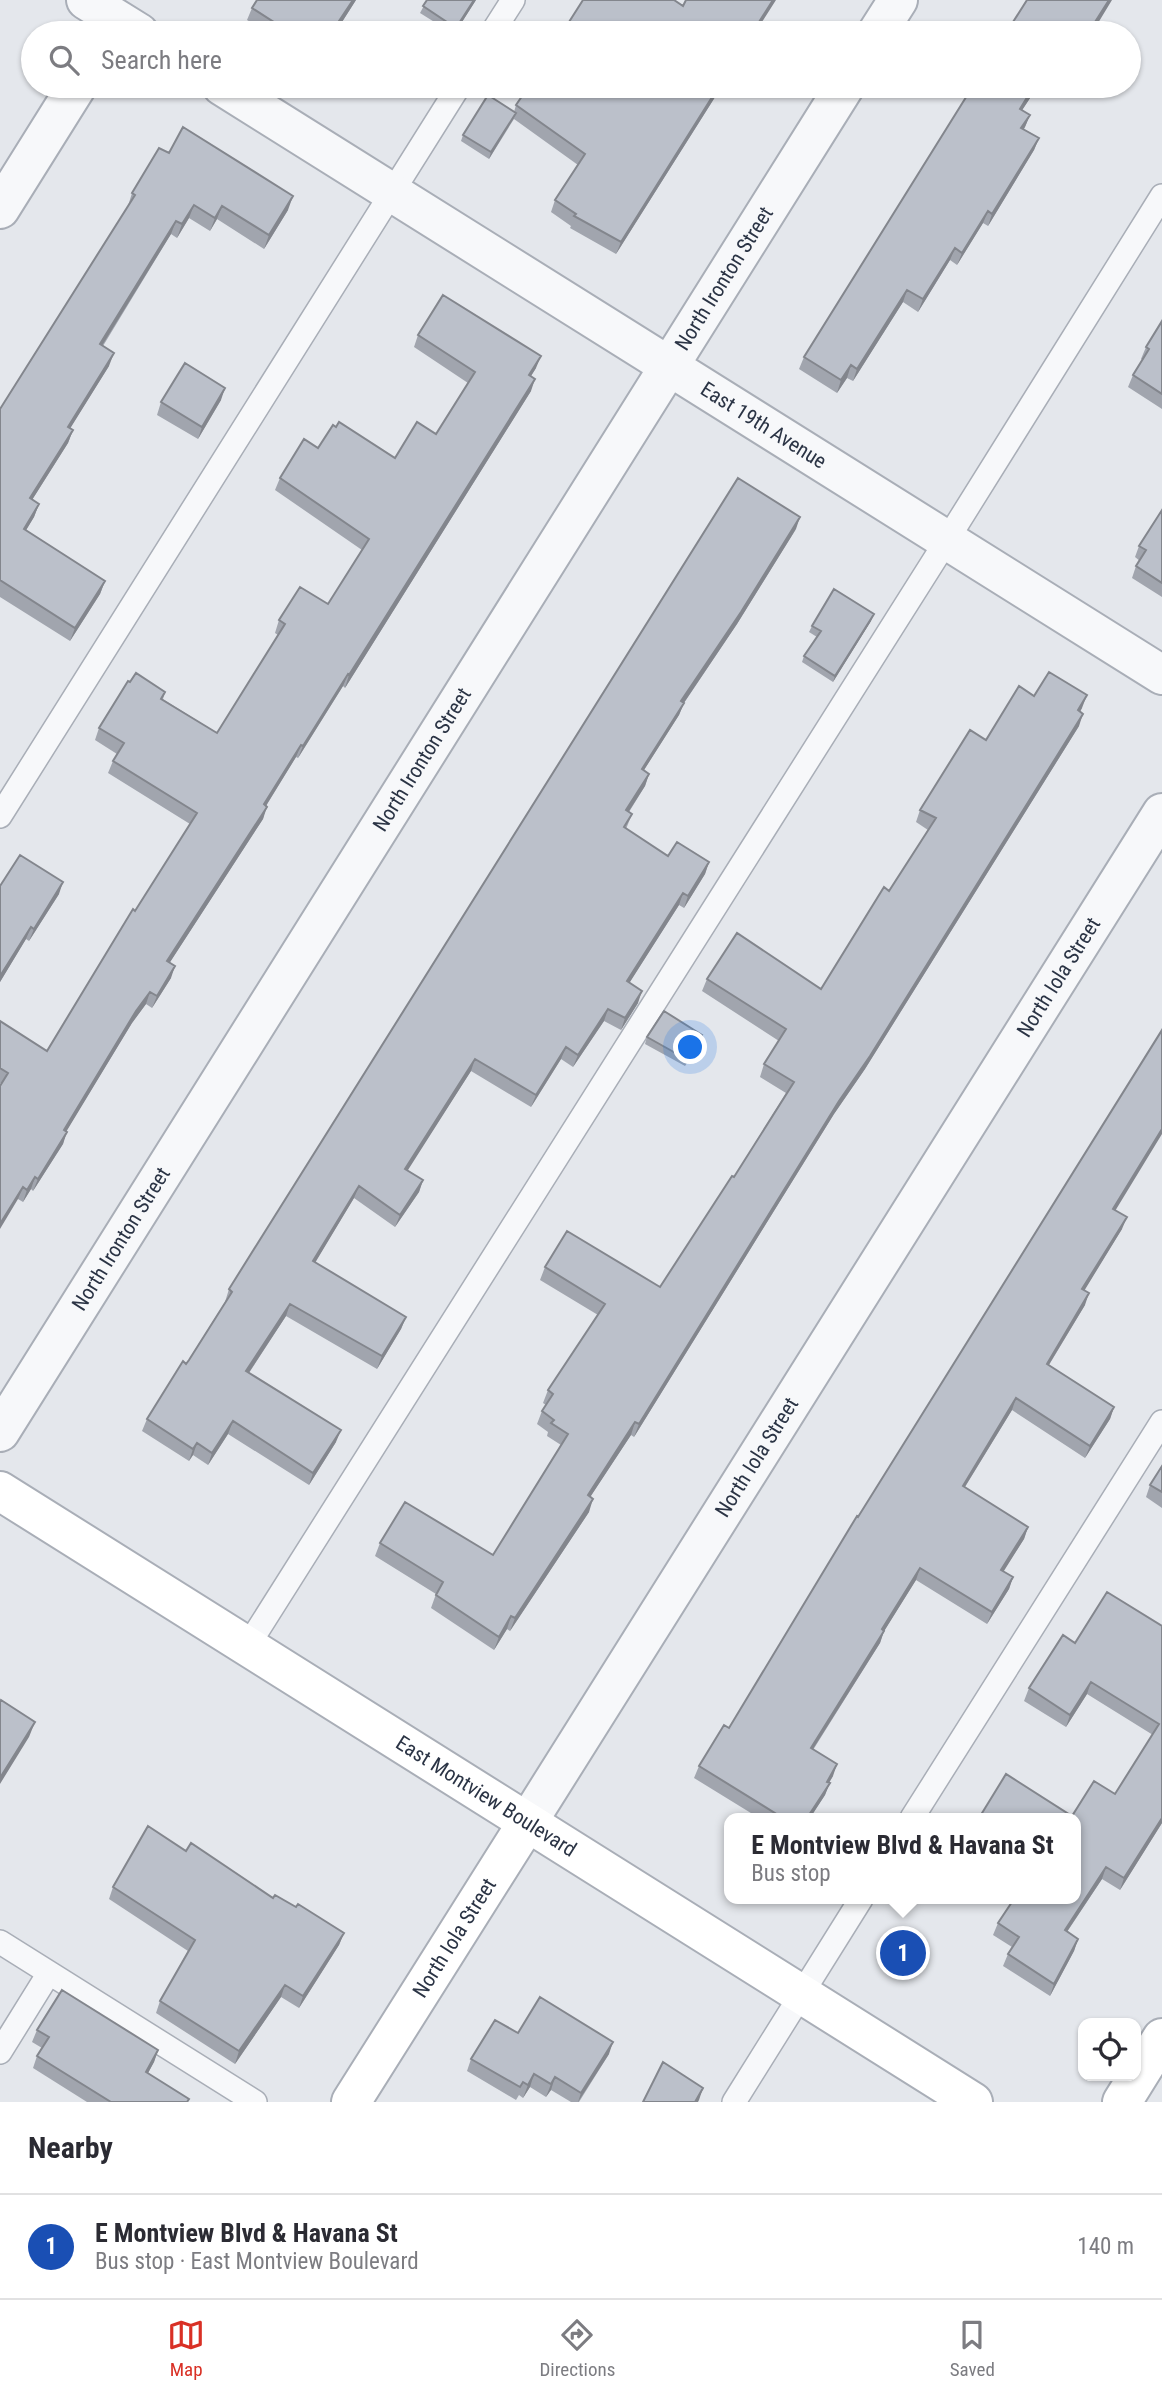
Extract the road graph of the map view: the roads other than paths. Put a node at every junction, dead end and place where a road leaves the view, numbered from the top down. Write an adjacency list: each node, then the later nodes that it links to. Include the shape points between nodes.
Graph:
1 (86, 0): 4 (street)
2 (513, 0): 5 (lane)
3 (898, 0): 6 (street)
4 (123, 21)
5 (500, 21)
6 (885, 21)
7 (69, 98): 13 (street)
8 (241, 98): 11 (street, East 19th Avenue)
9 (452, 98): 11 (lane)
10 (837, 98): 14 (street, North Ironton Street)
11 (392, 193): 14 (street, East 19th Avenue); 18 (lane)
12 (1162, 196): 15 (lane)
13 (0, 209)
14 (668, 367): 15 (street, East 19th Avenue); 20 (street, North Ironton Street)
15 (947, 541): 16 (street, East 19th Avenue); 22 (lane)
16 (1162, 675)
17 (1162, 813): 24 (street, North Iola Street)
18 (0, 816)
19 (1162, 1422): 23 (lane)
20 (0, 1432)
21 (0, 1491): 22 (main road, East Montview Boulevard)
22 (247, 1647): 24 (main road, East Montview Boulevard)
23 (915, 1813)
24 (527, 1823): 28 (main road, East Montview Boulevard); 32 (main road, North Iola Street)
25 (859, 1904): 28 (lane)
26 (0, 1942): 27 (lane)
27 (49, 1973): 30 (lane); 31 (lane)
28 (801, 1994): 33 (lane); 34 (main road, East Montview Boulevard)
29 (1162, 2038): 35 (main road)
30 (0, 2052)
31 (254, 2102)
32 (351, 2102)
33 (734, 2102)
34 (973, 2102)
35 (1122, 2102)

